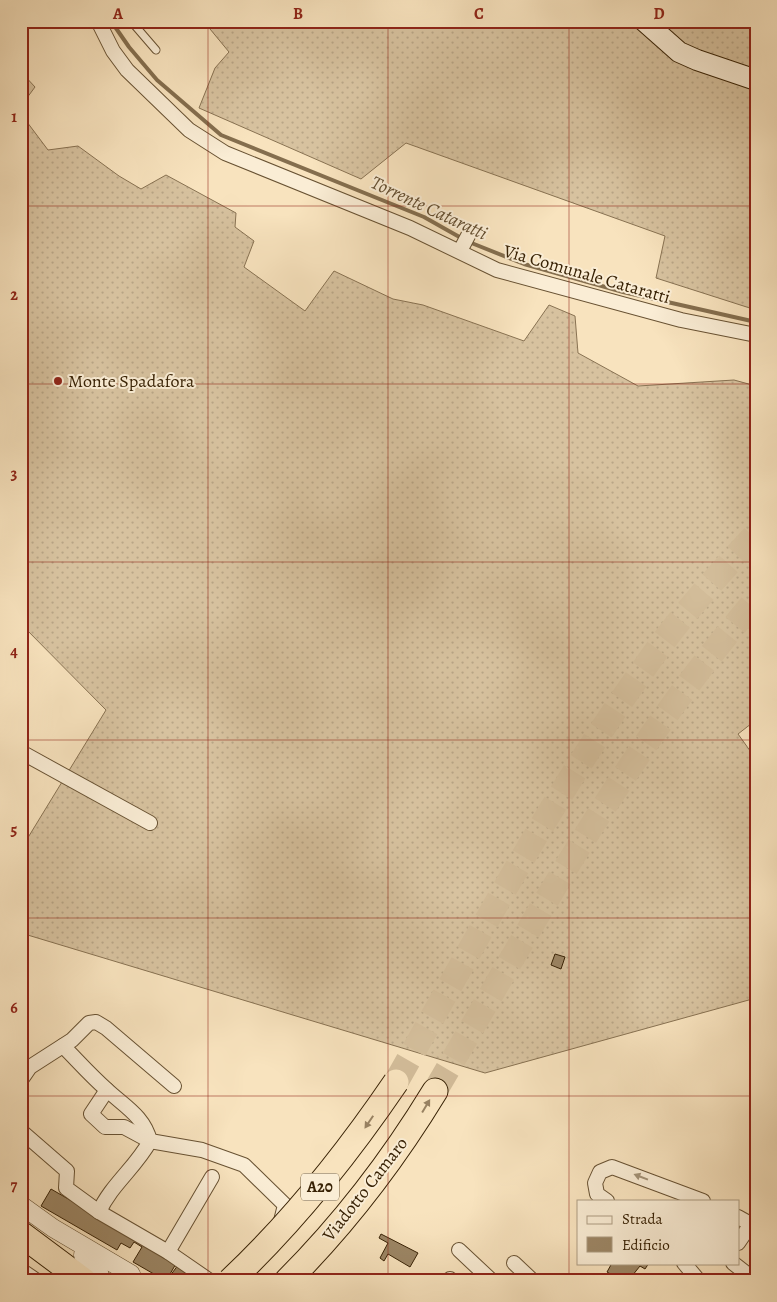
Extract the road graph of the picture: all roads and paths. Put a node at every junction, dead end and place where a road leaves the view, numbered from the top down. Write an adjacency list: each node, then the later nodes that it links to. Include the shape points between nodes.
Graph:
1 (98, 21): 7 (street, Via Comunale Cataratti, via 126,70 206,142 225,153)
2 (131, 21): 4 (lane)
3 (644, 21): 5 (main road, via 679,52)
4 (156, 50)
5 (756, 80)
6 (470, 232): 7 (street)
7 (460, 251): 8 (street, Via Comunale Cataratti, via 497,270 681,320)
8 (756, 335)
9 (21, 752): 10 (street)
10 (150, 823)
11 (62, 1046): 12 (street, via 30,1067); 14 (street, via 89,1023 96,1022); 15 (street)
12 (21, 1080)
13 (396, 1082): 42 (highway, Viadotto Camaro / A20, one-way to 42, bridge, via 327,1179)
14 (174, 1086)
15 (107, 1090): 18 (street, via 147,1128); 18 (street, via 91,1114 105,1127 124,1127)
16 (435, 1091): 44 (highway, Viadotto Camaro / A20, one-way to 16, via 382,1173)
17 (21, 1131): 23 (street, via 67,1171 66,1188)
18 (150, 1141): 23 (street, via 144,1153 104,1200); 43 (street, via 202,1150 244,1165 285,1205 280,1224)
19 (212, 1178): 31 (street)
20 (605, 1200): 21 (street, one-way to 20, via 612,1167 600,1172 594,1183 597,1194)
21 (700, 1200)
22 (21, 1205): 26 (street)
23 (99, 1212): 31 (street)
24 (740, 1217): 25 (street)
25 (753, 1225): 28 (street)
26 (53, 1228): 36 (street); 40 (street, via 98,1268)
27 (21, 1234): 39 (highway)
28 (740, 1241)
29 (459, 1250): 45 (street)
30 (21, 1252): 38 (highway)
31 (168, 1252): 41 (street)
32 (514, 1263): 46 (street)
33 (685, 1264): 47 (street)
34 (734, 1264): 48 (street)
35 (21, 1270): 37 (street)
36 (135, 1279)
37 (37, 1281)
38 (59, 1281)
39 (84, 1281)
40 (101, 1281)
41 (210, 1281)
42 (230, 1281)
43 (235, 1281)
44 (287, 1281)
45 (492, 1281)
46 (532, 1281)
47 (700, 1281)
48 (756, 1281)

